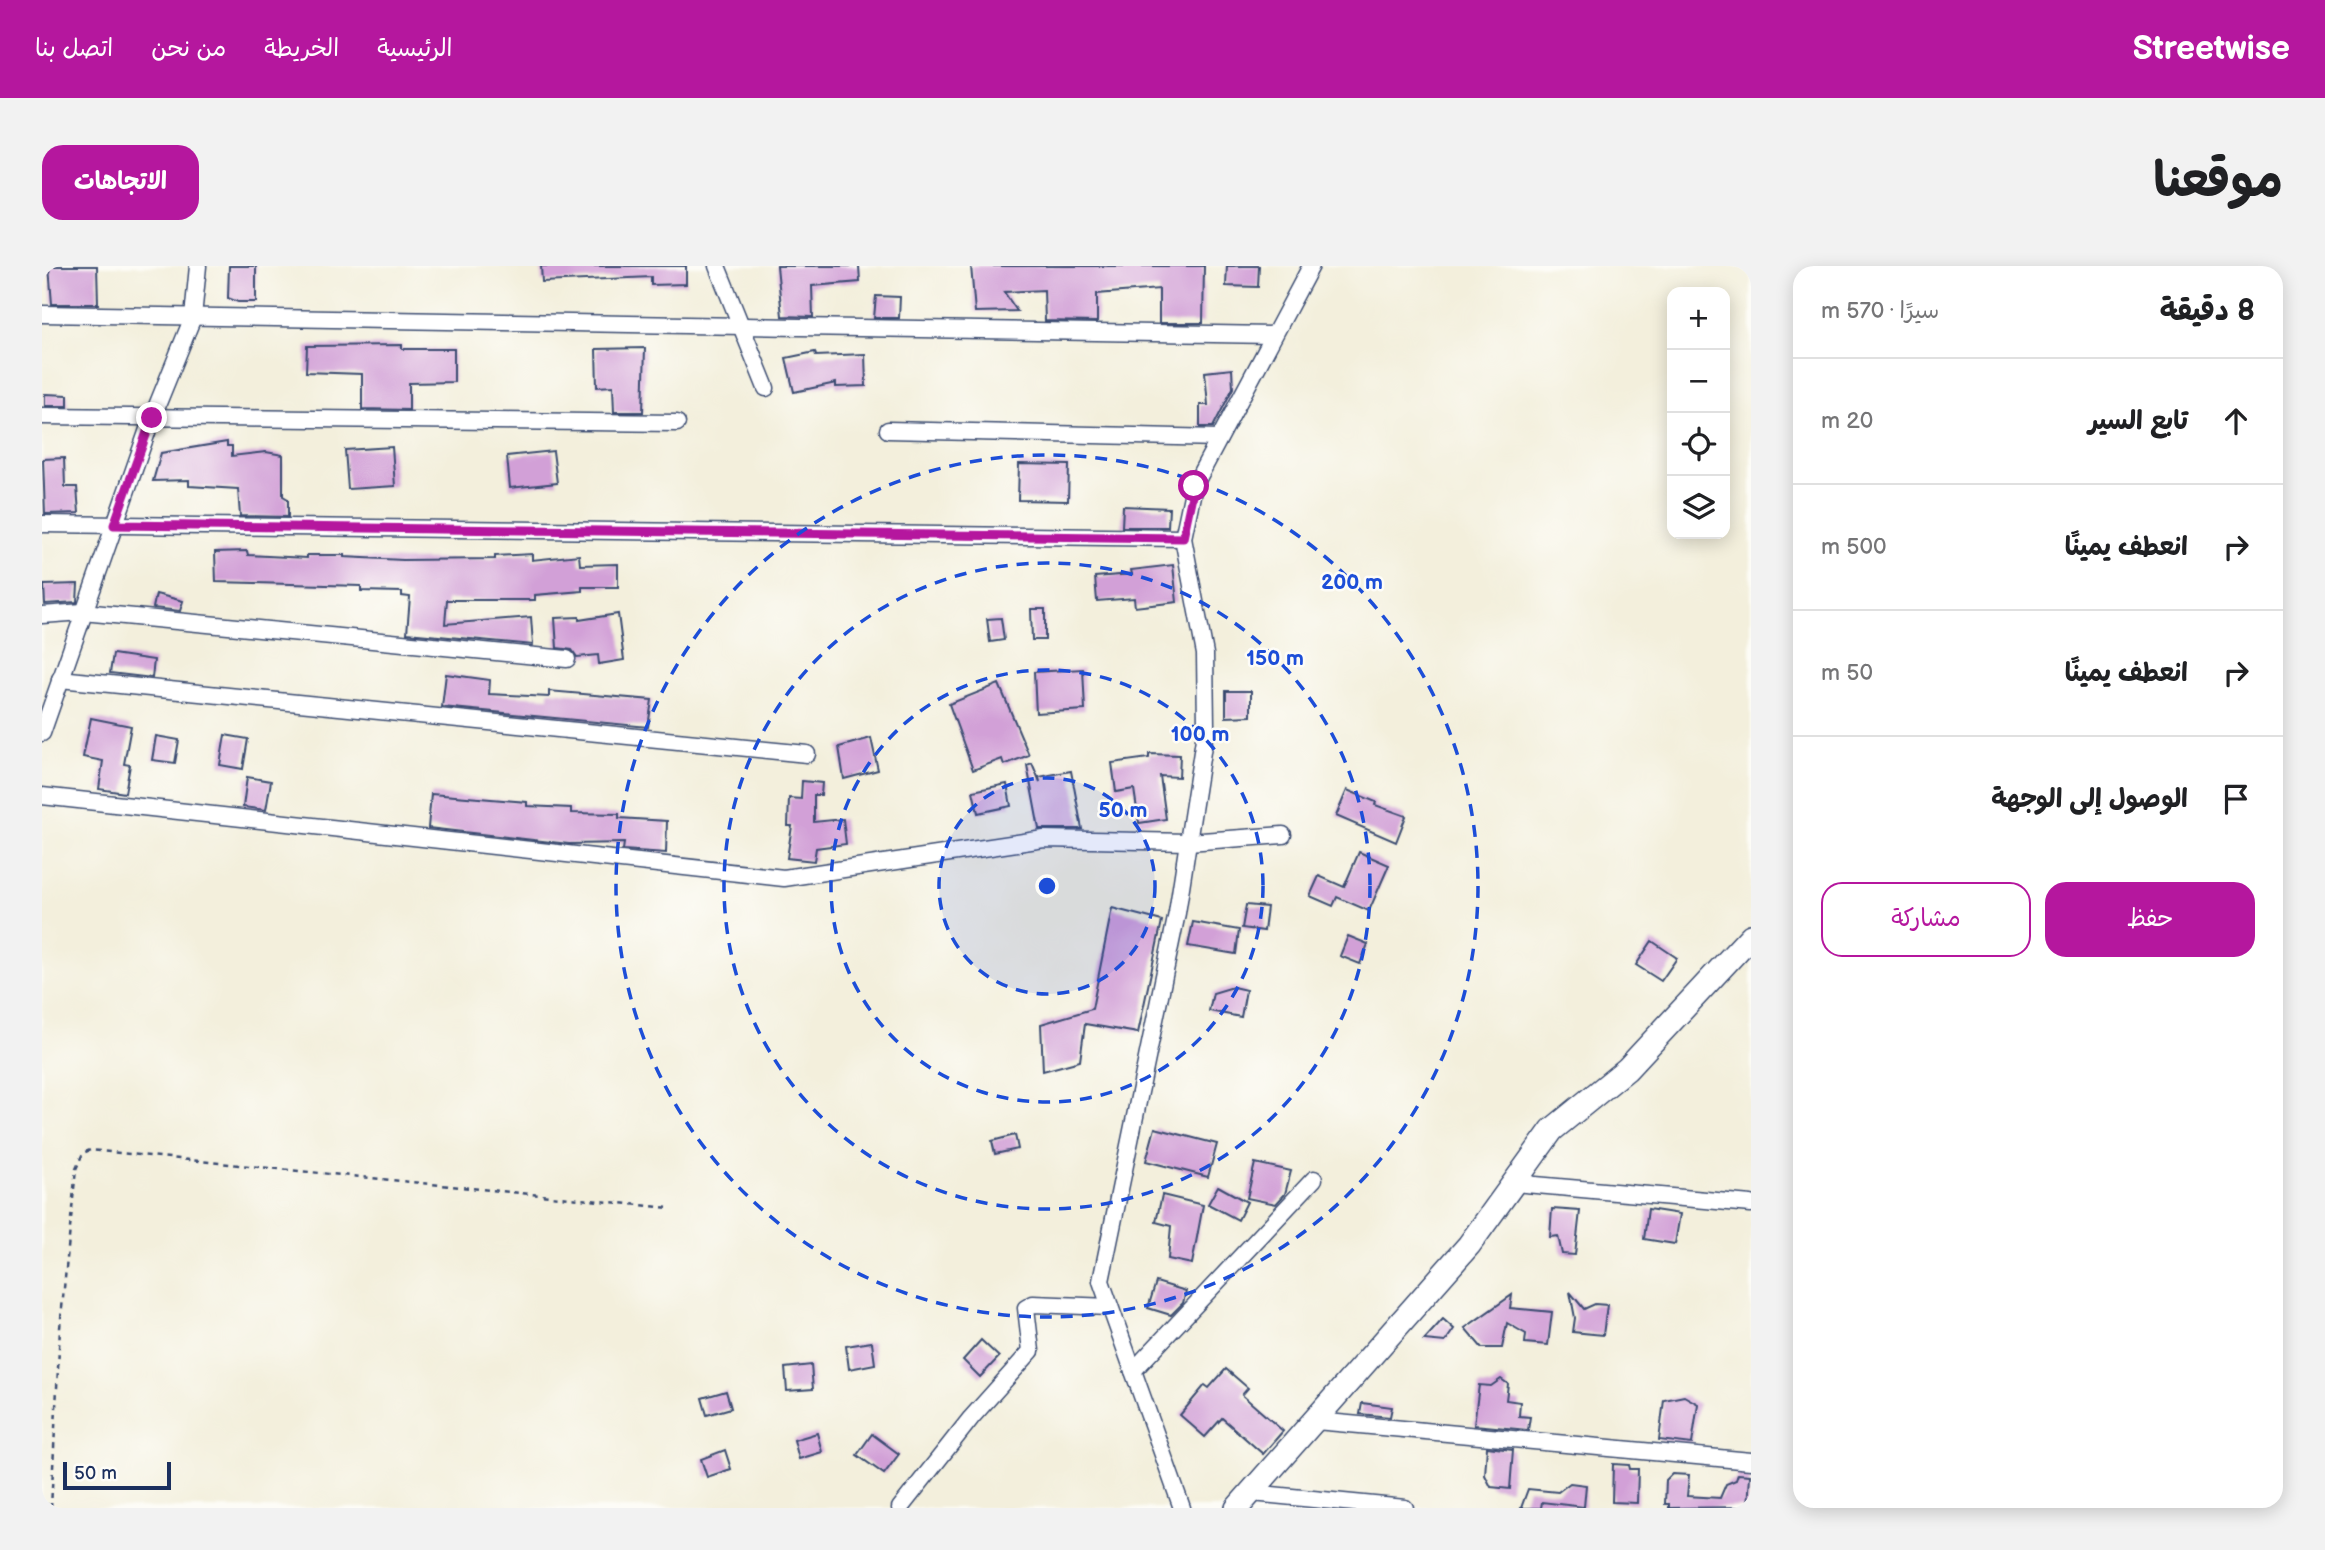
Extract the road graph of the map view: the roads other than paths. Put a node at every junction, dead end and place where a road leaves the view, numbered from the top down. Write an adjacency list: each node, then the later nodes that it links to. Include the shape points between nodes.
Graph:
1 (198, 266): 5 (street)
2 (717, 266): 6 (street)
3 (1311, 266): 7 (street)
4 (42, 314): 5 (street)
5 (193, 317): 6 (street); 10 (street)
6 (741, 326): 7 (street); 8 (street)
7 (1272, 335): 13 (street)
8 (766, 388)
9 (42, 416): 10 (street)
10 (152, 418): 11 (street); 15 (street)
11 (677, 423)
12 (888, 430): 13 (street)
13 (1219, 438): 16 (street, via 1194,486)
14 (42, 524): 15 (street)
15 (114, 525): 16 (street); 17 (street)
16 (1183, 538): 25 (street, via 1205,654 1206,726)
17 (83, 612): 18 (street); 19 (street); 20 (street)
18 (42, 615)
19 (567, 659)
20 (60, 679): 21 (street); 22 (street)
21 (42, 733)
22 (807, 754)
23 (42, 796): 25 (street, via 784,878 1044,839)
24 (1283, 835): 25 (street)
25 (1188, 842): 30 (street, via 1101,1281)
26 (1751, 936): 28 (street, via 1627,1069 1552,1130)
27 (1314, 1179): 31 (street)
28 (1514, 1183): 29 (street); 32 (street, via 1469,1245)
29 (1751, 1204)
30 (1110, 1307): 31 (street); 35 (street, via 1033,1304 1026,1308 1031,1350)
31 (1133, 1371): 36 (street)
32 (1316, 1421): 33 (street); 34 (street)
33 (1751, 1461)
34 (1245, 1500): 37 (street)
35 (900, 1508)
36 (1182, 1508)
37 (1405, 1508)

